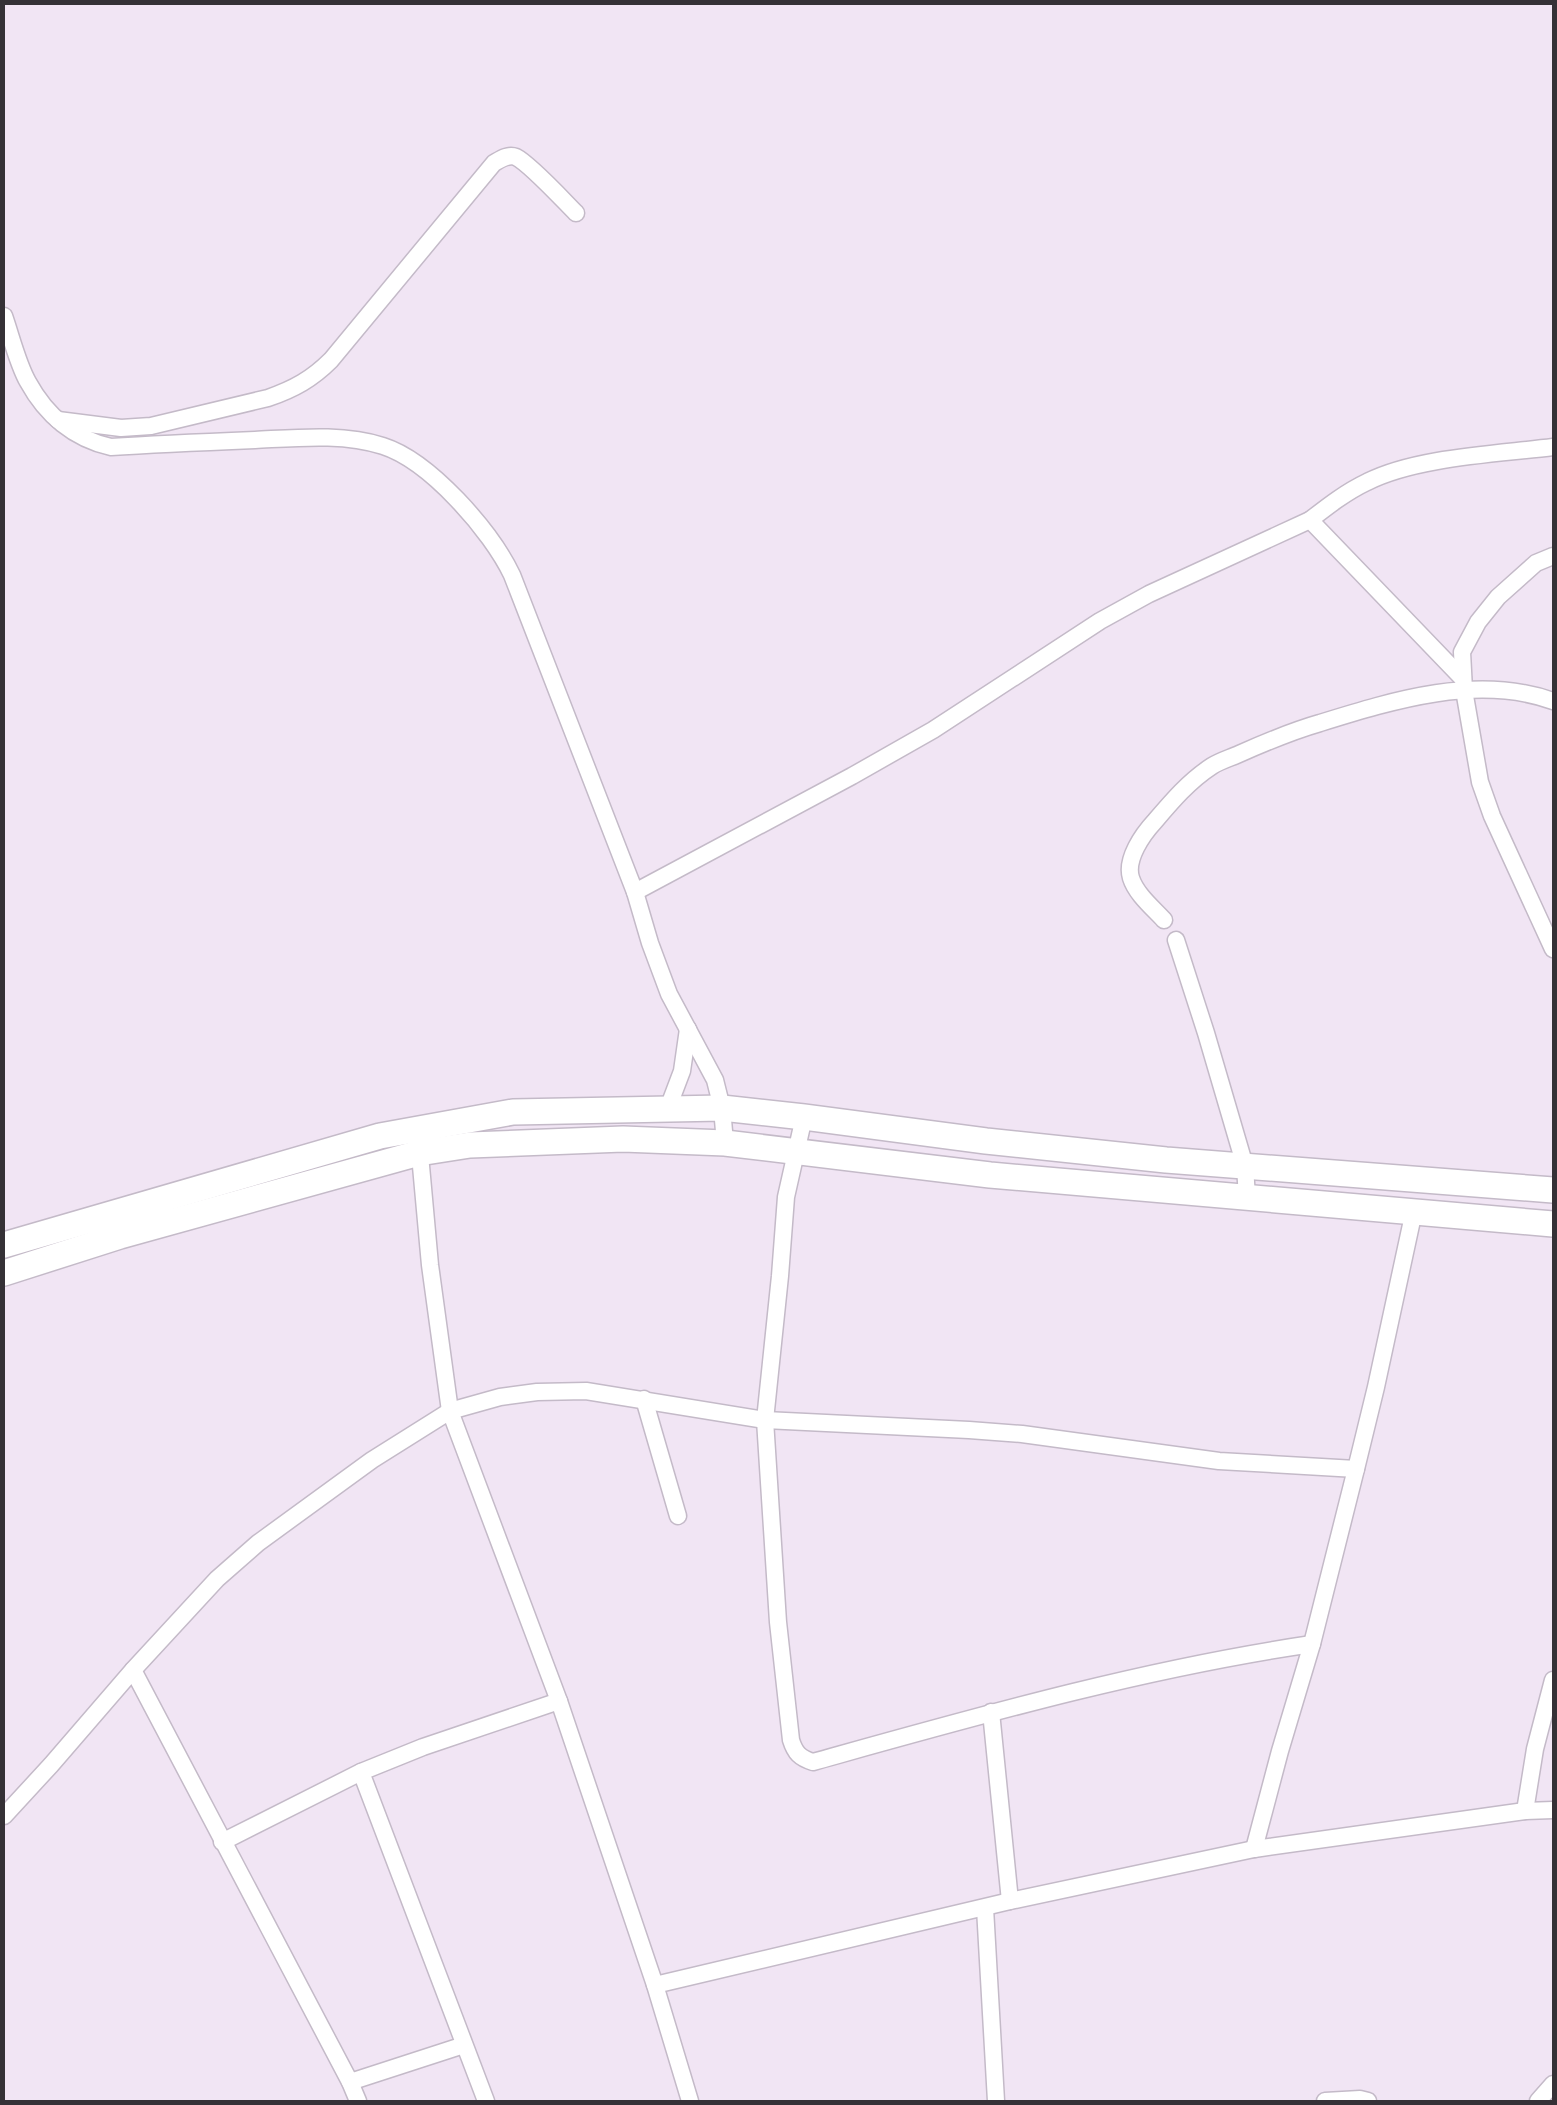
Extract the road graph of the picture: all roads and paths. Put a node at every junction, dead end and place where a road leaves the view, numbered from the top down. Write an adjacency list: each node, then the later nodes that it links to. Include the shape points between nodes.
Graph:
1 (576, 213): 3 (street, via 524,164 515,157 504,156 494,163 331,360 308,381 268,398 151,426 120,428)
2 (4, 316): 3 (street, via 27,381)
3 (58, 420): 9 (street, via 74,434 111,447 294,438 354,439 409,457 430,473 503,556)
4 (1553, 447): 5 (street, via 1397,470 1339,498)
5 (1310, 520): 7 (street); 9 (street, via 1149,594 1100,621 933,730)
6 (1553, 556): 7 (street, via 1536,563 1516,579 1478,622 1462,652)
7 (1463, 684): 8 (street); 10 (street, via 1282,735 1214,765 1190,782 1148,828 1130,867 1131,878 1138,891); 12 (street, via 1480,782 1492,816)
8 (1553, 701)
9 (634, 892): 13 (street, via 669,994)
10 (1164, 920)
11 (1176, 940): 20 (street)
12 (1553, 949)
13 (688, 1030): 14 (street, via 682,1072); 15 (street, via 715,1080)
14 (668, 1108): 15 (main road); 17 (main road, via 513,1112)
15 (722, 1108): 16 (main road); 18 (street)
16 (804, 1117): 19 (street); 20 (main road, via 986,1141)
17 (419, 1141): 18 (main road, via 470,1145 623,1139); 25 (main road, via 380,1136); 26 (main road); 28 (street, via 430,1265)
18 (725, 1143): 19 (main road)
19 (798, 1151): 22 (main road, via 990,1175); 29 (street, via 786,1197)
20 (1245, 1166): 21 (main road); 22 (street)
21 (1553, 1190)
22 (1247, 1198): 23 (main road)
23 (1414, 1211): 24 (main road); 30 (street)
24 (1553, 1224)
25 (4, 1245)
26 (4, 1273)
27 (644, 1399): 28 (street, via 586,1391 537,1392 500,1397); 29 (street); 31 (street)
28 (450, 1411): 33 (street, via 372,1460 258,1543 217,1580); 35 (street)
29 (765, 1420): 30 (street, via 1022,1434 1219,1461); 36 (street, via 778,1622 790,1740 795,1751 802,1759 813,1762)
30 (1356, 1469): 32 (street)
31 (678, 1516)
32 (1312, 1644): 36 (street, via 1248,1653 1120,1680); 42 (street)
33 (133, 1670): 40 (street); 41 (street)
34 (1553, 1680): 39 (street, via 1535,1749)
35 (559, 1701): 37 (street, via 431,1744); 45 (street)
36 (991, 1712): 43 (street)
37 (361, 1772): 41 (street); 46 (street)
38 (1553, 1810): 39 (street)
39 (1525, 1811): 42 (street)
40 (4, 1816)
41 (222, 1842): 47 (street)
42 (1254, 1849): 43 (street)
43 (1010, 1901): 44 (street)
44 (985, 1908): 45 (street); 52 (street)
45 (655, 1984): 51 (street)
46 (464, 2045): 47 (street); 50 (street)
47 (350, 2082): 49 (street)
48 (1553, 2084): 55 (street)
49 (358, 2101)
50 (486, 2101)
51 (690, 2101)
52 (996, 2101)
53 (1326, 2101): 54 (street)
54 (1368, 2101)
55 (1538, 2101)

